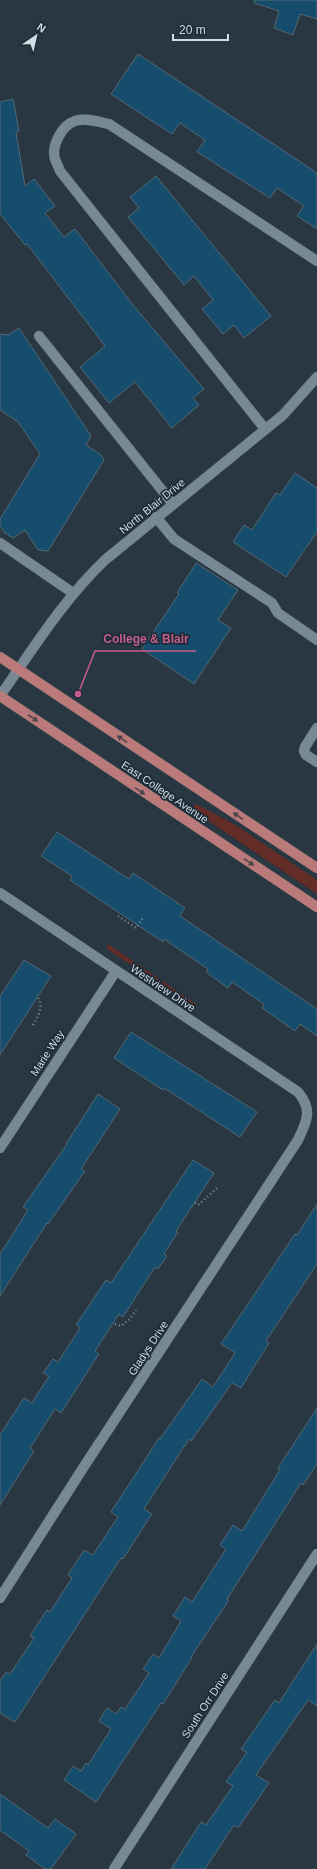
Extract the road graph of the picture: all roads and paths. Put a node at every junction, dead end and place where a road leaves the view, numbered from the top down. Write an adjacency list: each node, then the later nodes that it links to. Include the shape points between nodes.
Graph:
1 (317, 261): 4 (street, via 109,124 93,120 75,120 55,142 54,159 60,171)
2 (39, 336): 5 (street)
3 (317, 377): 4 (street, North Blair Drive, via 283,415)
4 (265, 429): 5 (street, North Blair Drive)
5 (173, 504): 6 (street, North Blair Drive)
6 (156, 517): 8 (street, North Blair Drive, via 105,560); 9 (street, via 174,539 272,603 278,613)
7 (0, 544): 8 (street)
8 (73, 593): 11 (street, North Blair Drive)
9 (317, 640)
10 (0, 657): 11 (main road, East College Avenue)
11 (18, 670): 12 (street, North Blair Drive); 15 (main road, East College Avenue, one-way to 11)
12 (0, 696): 17 (main road, East College Avenue, one-way to 17)
13 (317, 728): 14 (street, via 304,751)
14 (317, 762)
15 (317, 868)
16 (0, 894): 20 (street, Westview Drive)
17 (317, 907)
18 (118, 916): 19 (path, via 136,928)
19 (143, 918)
20 (116, 971): 23 (street, Westview Drive, via 298,1092 305,1100); 24 (street, Marie Way)
21 (37, 995): 22 (path, via 41,1003)
22 (33, 1025)
23 (307, 1108): 30 (street, Gladys Drive, via 305,1125 298,1140)
24 (0, 1148)
25 (217, 1188): 26 (path, via 198,1205)
26 (195, 1203)
27 (136, 1310): 28 (path, via 126,1323 121,1326)
28 (114, 1324)
29 (317, 1554): 31 (street, South Orr Drive)
30 (0, 1598)
31 (114, 1869)

